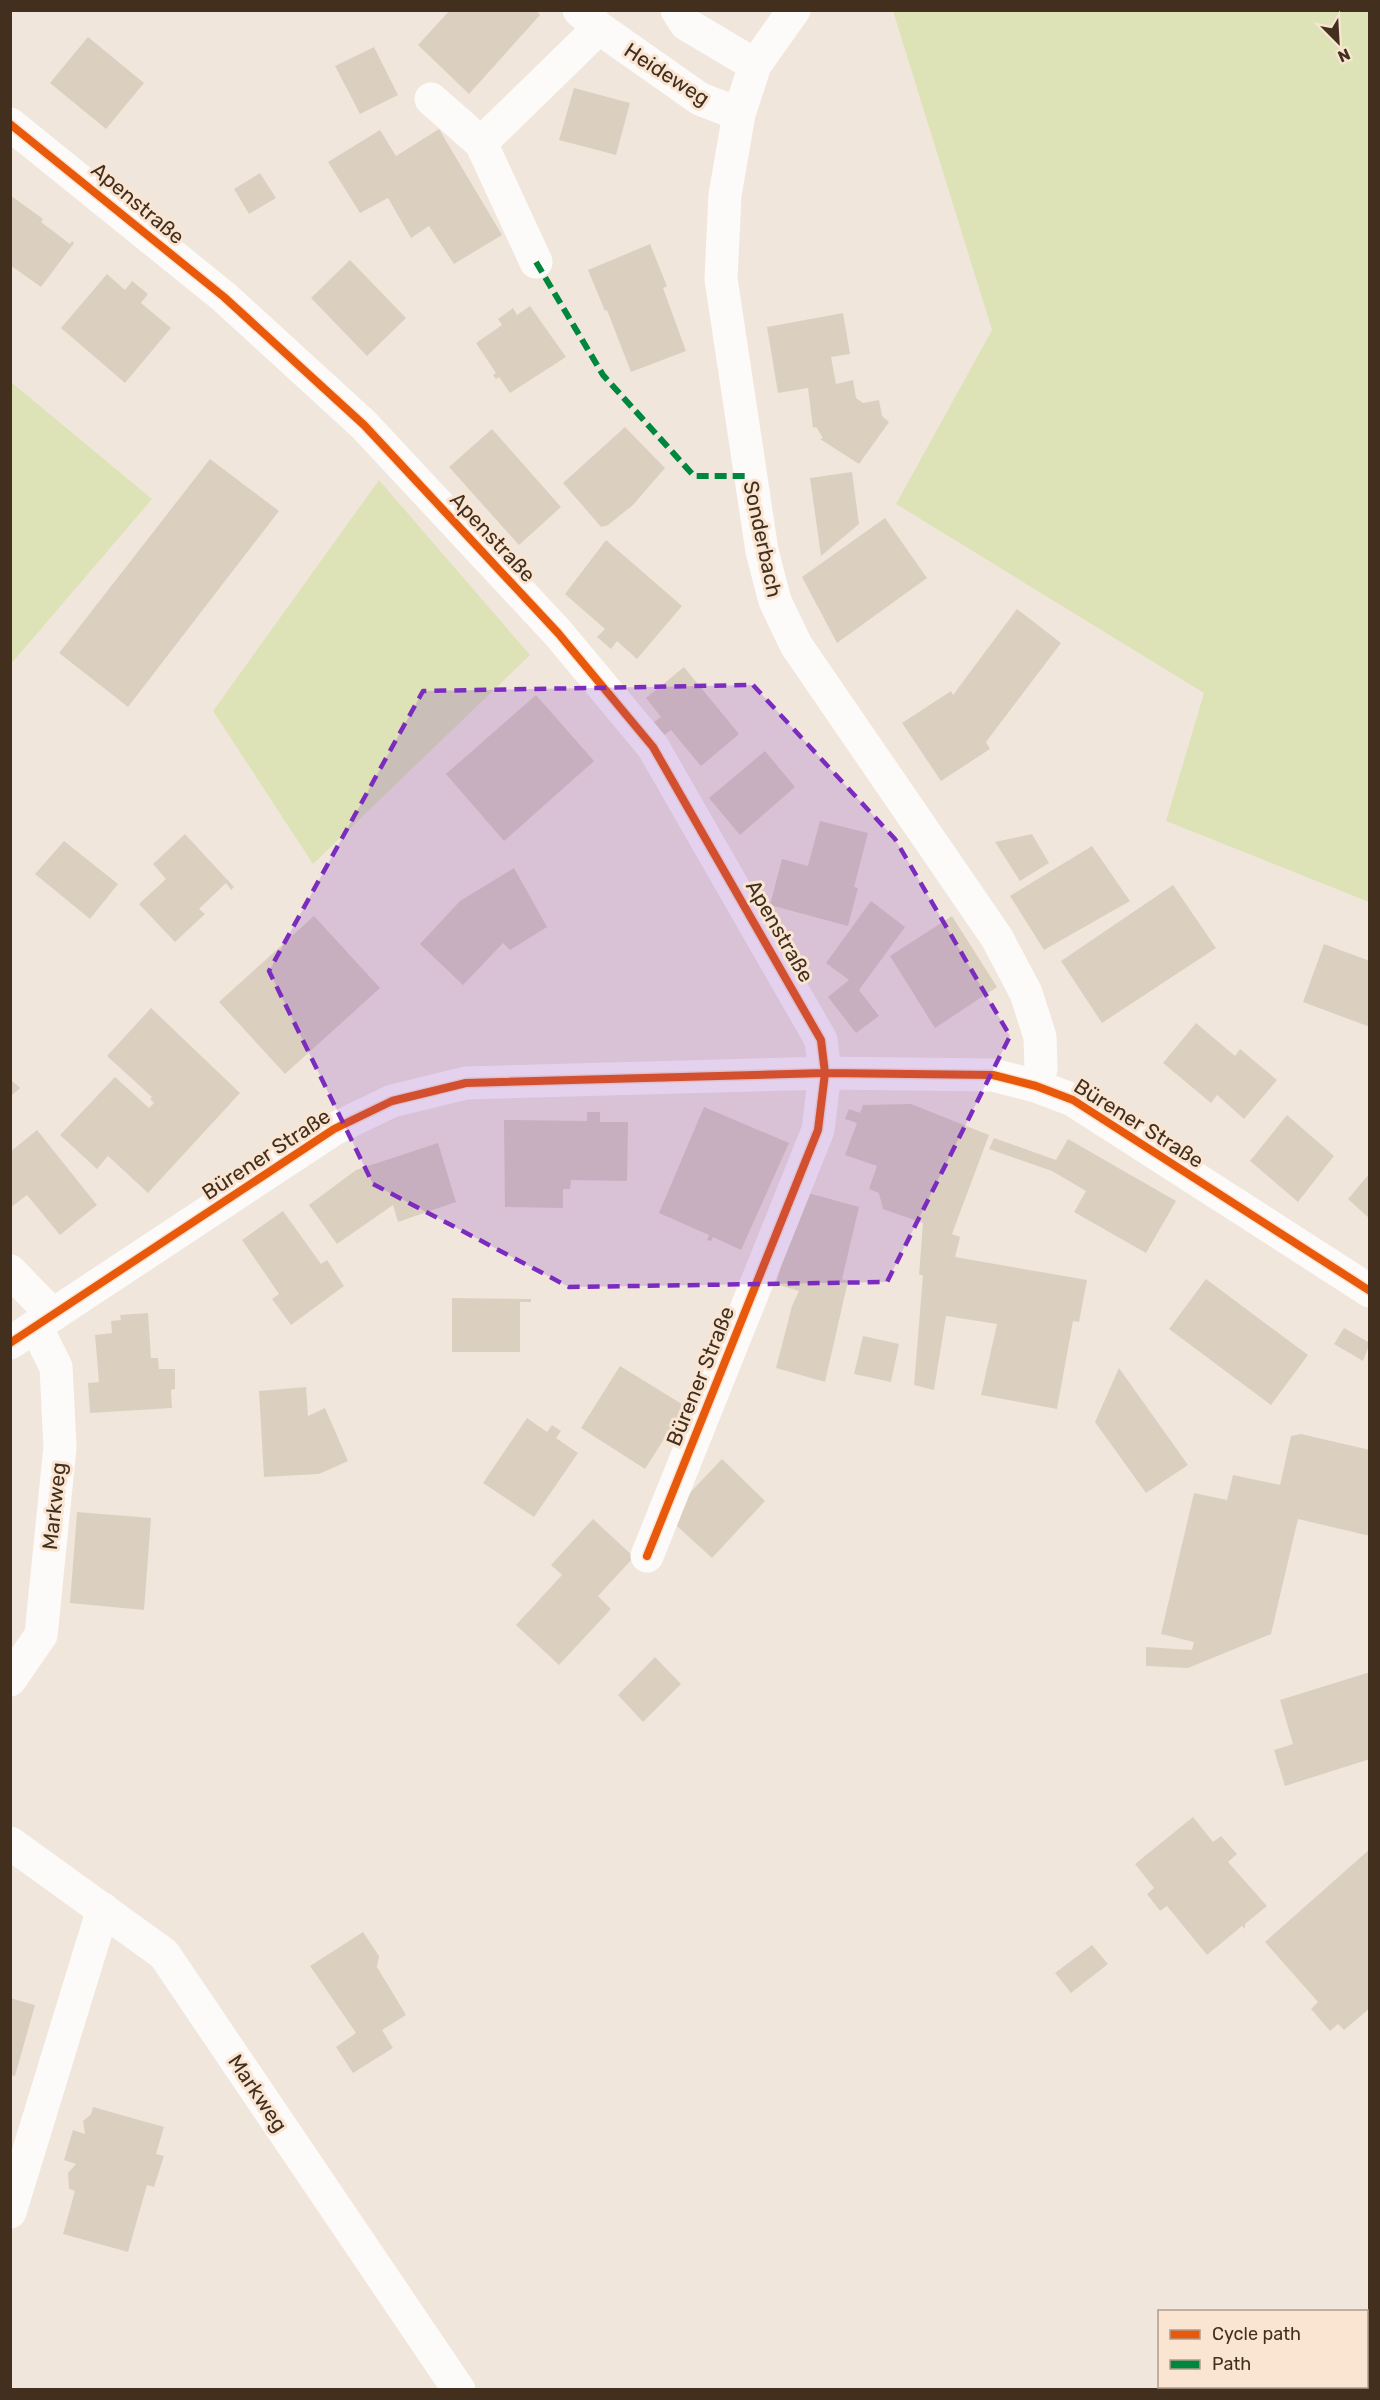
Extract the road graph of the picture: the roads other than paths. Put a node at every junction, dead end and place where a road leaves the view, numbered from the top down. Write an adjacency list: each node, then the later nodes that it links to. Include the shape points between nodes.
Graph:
1 (677, 10): 4 (street, via 686,24)
2 (794, 10): 4 (street, Sonderbach)
3 (589, 19): 6 (street, Heideweg, via 700,99); 8 (street, Heideweg)
4 (755, 65): 6 (street, Sonderbach)
5 (431, 99): 8 (street)
6 (739, 114): 11 (street, Sonderbach, via 725,195 722,279 762,551 775,601 796,645 997,938 1026,993 1040,1037 1041,1068)
7 (10, 124): 10 (street, Apenstraße, via 224,297 364,424 558,633 653,747 821,1040)
8 (481, 142): 9 (street)
9 (536, 262)
10 (825, 1073): 11 (street, Bürener Straße, via 993,1075); 14 (street, Bürener Straße, via 466,1083 392,1101 334,1129); 15 (street, Bürener Straße, via 818,1130)
11 (1036, 1086): 13 (street, Bürener Straße, via 1073,1100)
12 (10, 1271): 14 (street, Markweg)
13 (1365, 1279)
14 (33, 1329): 16 (street, Markweg, via 56,1367 60,1447 41,1635)
15 (647, 1556)
16 (10, 1680)
17 (10, 1843): 18 (street, Markweg)
18 (103, 1909): 19 (street); 20 (street, Markweg, via 164,1954)
19 (10, 2212)
20 (459, 2390)

